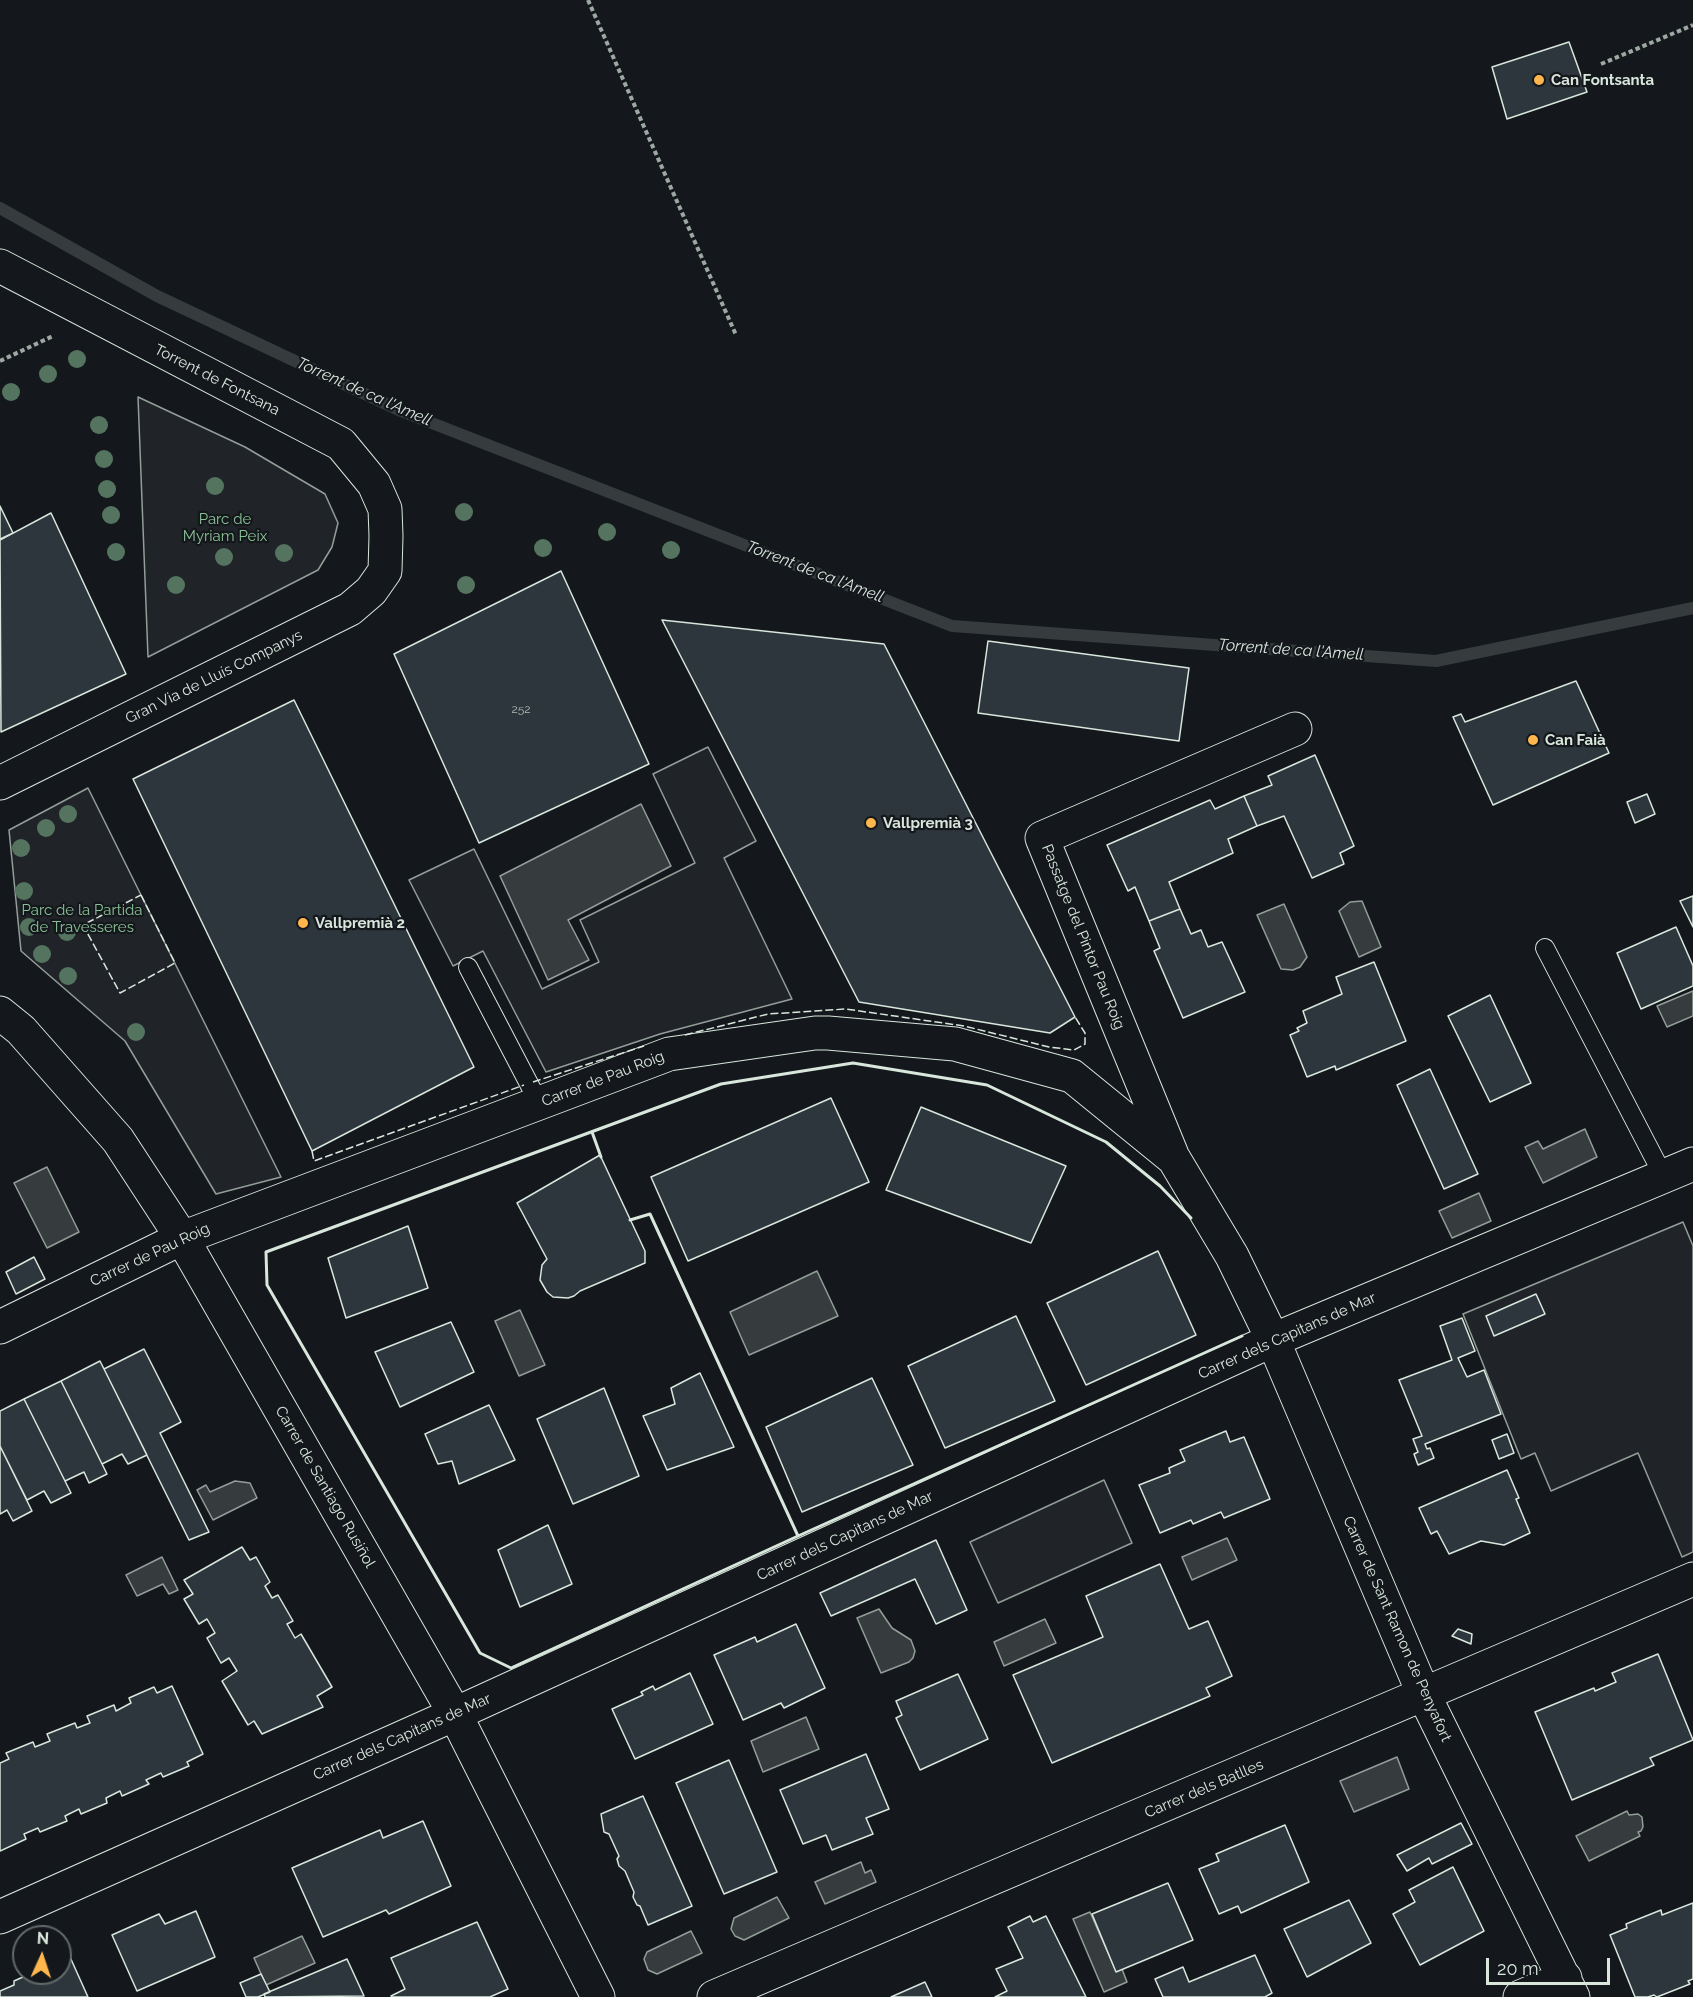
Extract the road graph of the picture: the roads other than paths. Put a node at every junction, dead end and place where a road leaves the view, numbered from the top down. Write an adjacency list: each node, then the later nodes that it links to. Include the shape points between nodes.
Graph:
1 (0, 266): 2 (street, Torrent de Fontsana, via 341,444 374,484 385,509)
2 (386, 536): 4 (street, Gran Via de Lluís Companys, via 386,570 371,591 350,609)
3 (1295, 729): 9 (street, Passatge del Pintor Pau Roig, via 1042,838)
4 (0, 783)
5 (1545, 948): 10 (lane)
6 (468, 967): 8 (lane)
7 (0, 1013): 11 (street, Carrer de Santiago Rusiñol, via 21,1030 118,1140)
8 (539, 1103): 9 (street, Carrer de Pau Roig, via 669,1054 815,1033 955,1044 1072,1076); 11 (street, Carrer de Pau Roig)
9 (1174, 1159): 12 (street, Carrer de Pau Roig)
10 (1678, 1170): 14 (street, Carrer dels Capitans de Mar)
11 (182, 1238): 13 (street, Carrer de Pau Roig); 17 (street, Carrer de Santiago Rusiñol)
12 (1232, 1256): 14 (street, Carrer de Sant Ramon de Penyafort)
13 (0, 1327)
14 (1273, 1340): 16 (street, Carrer de Sant Ramon de Penyafort); 17 (street, Carrer dels Capitans de Mar)
15 (1693, 1579): 16 (street, Carrer dels Batlles)
16 (1424, 1695): 19 (street, Carrer de Sant Ramon de Penyafort); 21 (street, Carrer dels Batlles)
17 (455, 1714): 18 (street, Carrer dels Capitans de Mar); 20 (street, Carrer de Santiago Rusiñol)
18 (0, 1917)
19 (1569, 1988): 22 (street)
20 (598, 1997)
21 (714, 1997)
22 (1520, 1997)

